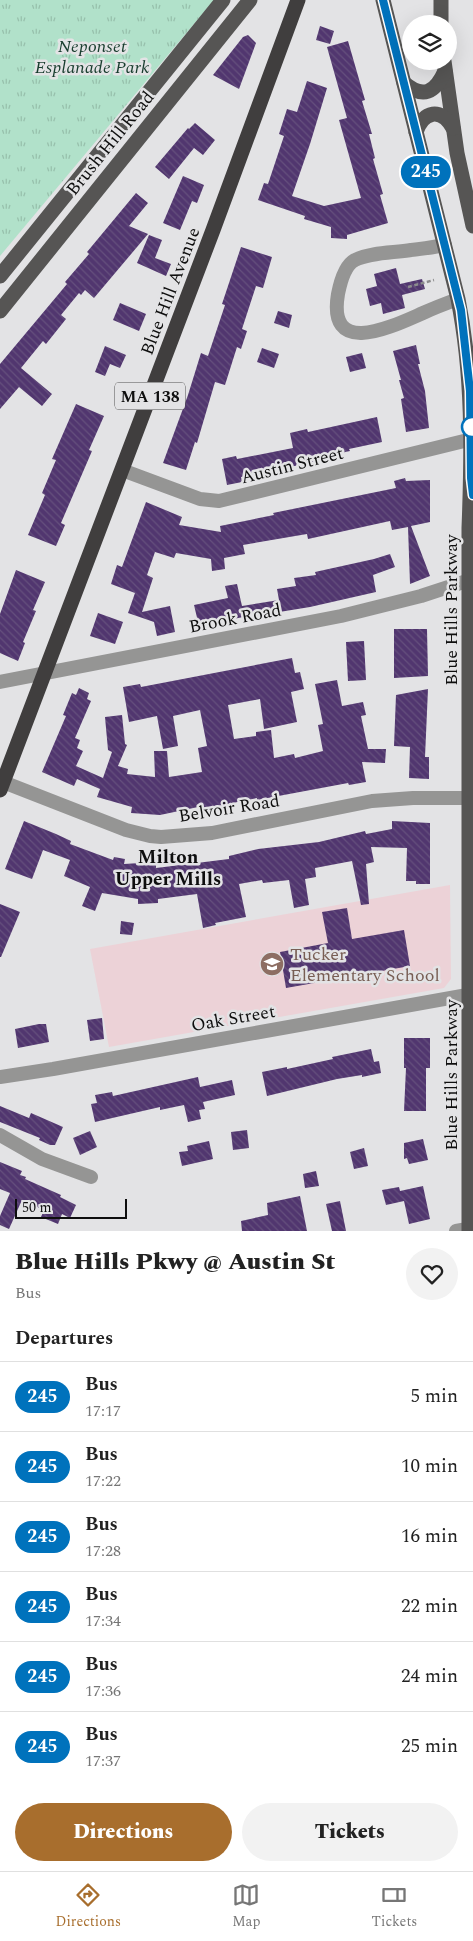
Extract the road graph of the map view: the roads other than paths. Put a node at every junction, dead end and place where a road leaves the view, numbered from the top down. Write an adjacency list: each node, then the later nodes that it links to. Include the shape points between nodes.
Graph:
1 (223, 0): 14 (main road, Brush Hill Road)
2 (250, 0): 16 (main road, Brush Hill Road)
3 (298, 0): 18 (highway, Blue Hill Avenue / MA 138)
4 (383, 0): 9 (main road, Blue Hills Parkway)
5 (441, 0): 6 (main road)
6 (441, 15)
7 (443, 70): 9 (main road, via 440,81 427,92 412,90)
8 (445, 70): 10 (main road)
9 (404, 83): 11 (main road, Blue Hills Parkway)
10 (453, 130): 11 (main road, via 445,117 435,114 425,117); 12 (main road)
11 (416, 132): 13 (main road, Blue Hills Parkway)
12 (473, 226)
13 (445, 245): 15 (main road, Blue Hills Parkway); 15 (street, via 380,253 353,261 346,270 338,293 337,314 351,332 369,333 389,328)
14 (0, 276)
15 (458, 298): 17 (main road, Blue Hills Parkway, via 468,363)
16 (0, 311)
17 (472, 439): 18 (street, Austin Street, via 219,501 200,499); 19 (main road, Blue Hills Parkway)
18 (122, 470): 22 (highway, Blue Hill Avenue / MA 138)
19 (471, 478): 20 (main road); 21 (main road, Blue Hills Parkway)
20 (473, 495)
21 (471, 579): 22 (street, Brook Road, via 394,604 340,616); 25 (main road, Blue Hills Parkway)
22 (45, 673): 23 (street, Brook Road); 24 (highway, Blue Hill Avenue / MA 138)
23 (0, 682)
24 (2, 786): 25 (street, Belvoir Road, via 126,830 161,837 212,833 372,801)
25 (470, 798): 26 (main road, Blue Hills Parkway)
26 (471, 994): 27 (street, Oak Street); 30 (main road, Blue Hills Parkway)
27 (0, 1077)
28 (0, 1135): 29 (street, via 42,1160)
29 (90, 1177)
30 (467, 1230)

